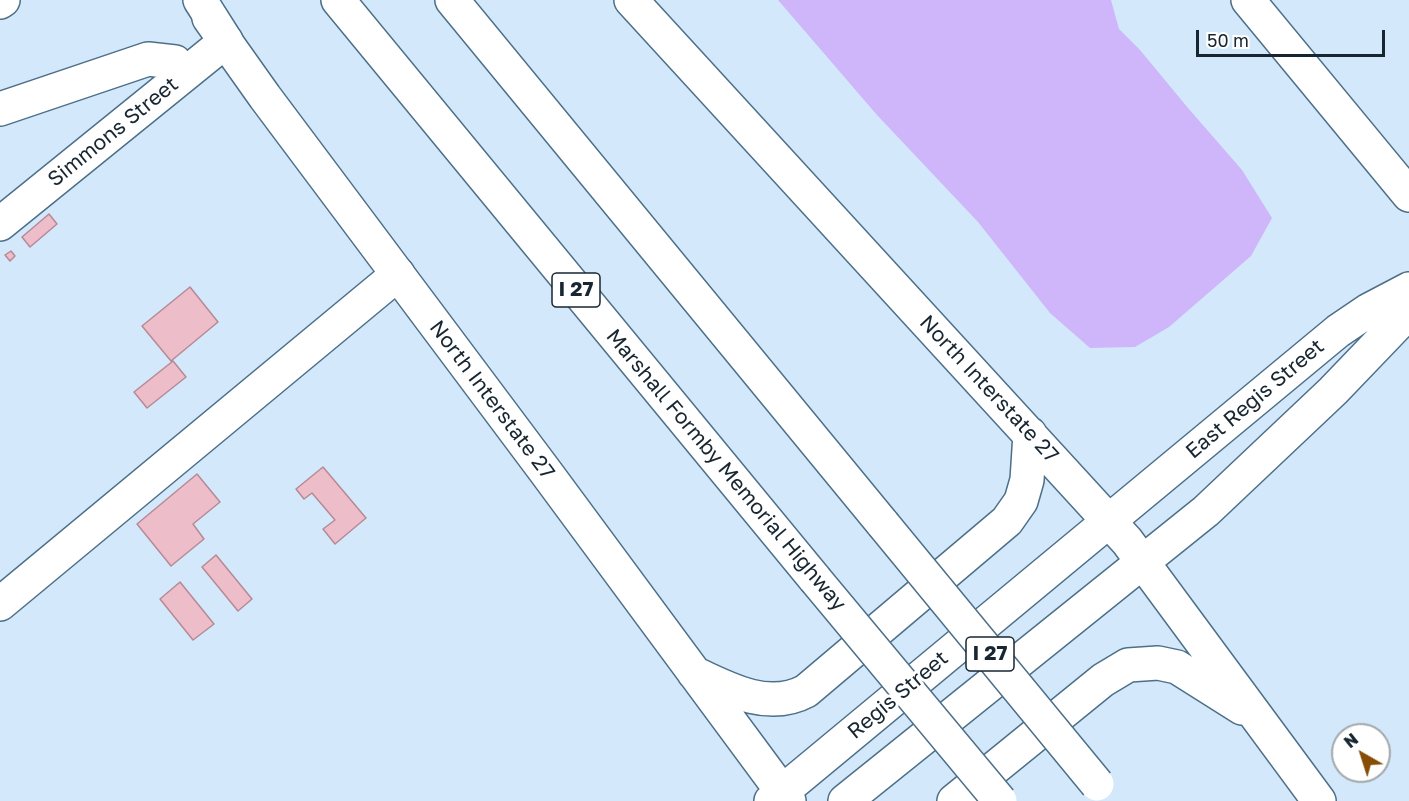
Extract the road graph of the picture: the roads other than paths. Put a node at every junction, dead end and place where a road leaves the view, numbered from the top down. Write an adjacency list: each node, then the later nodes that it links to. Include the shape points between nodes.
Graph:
1 (195, 0): 7 (main road, North Interstate 27)
2 (200, 0): 7 (main road)
3 (338, 0): 25 (main road, Marshall Formby Memorial Highway / I 27, bridge)
4 (452, 0): 21 (main road, I 27, bridge)
5 (631, 0): 15 (main road, North Interstate 27)
6 (1248, 0): 10 (main road)
7 (226, 41): 8 (main road, Simmons Street); 12 (main road, North Interstate 27)
8 (185, 74): 9 (main road, via 175,62 148,59); 11 (main road, Simmons Street)
9 (0, 109)
10 (1409, 195)
11 (0, 224)
12 (398, 274): 18 (main road); 19 (main road, North Interstate 27)
13 (1409, 288): 16 (main road, East Regis Street, via 1338,331)
14 (1409, 309): 17 (main road, East Regis Street, via 1341,383 1252,469)
15 (1030, 434): 16 (main road, North Interstate 27); 19 (main road, via 1027,480 1021,501 1007,521 806,691 778,700 752,697)
16 (1108, 520): 17 (main road, North Interstate 27); 22 (main road, Regis Street)
17 (1142, 562): 20 (main road, North Interstate 27); 23 (main road)
18 (0, 604)
19 (693, 673): 22 (main road, North Interstate 27)
20 (1258, 718): 24 (main road, via 1177,667 1158,663 1128,665 1103,680); 26 (main road, North Interstate 27)
21 (1104, 792)
22 (780, 798)
23 (845, 801)
24 (954, 801)
25 (1000, 801)
26 (1319, 801)

